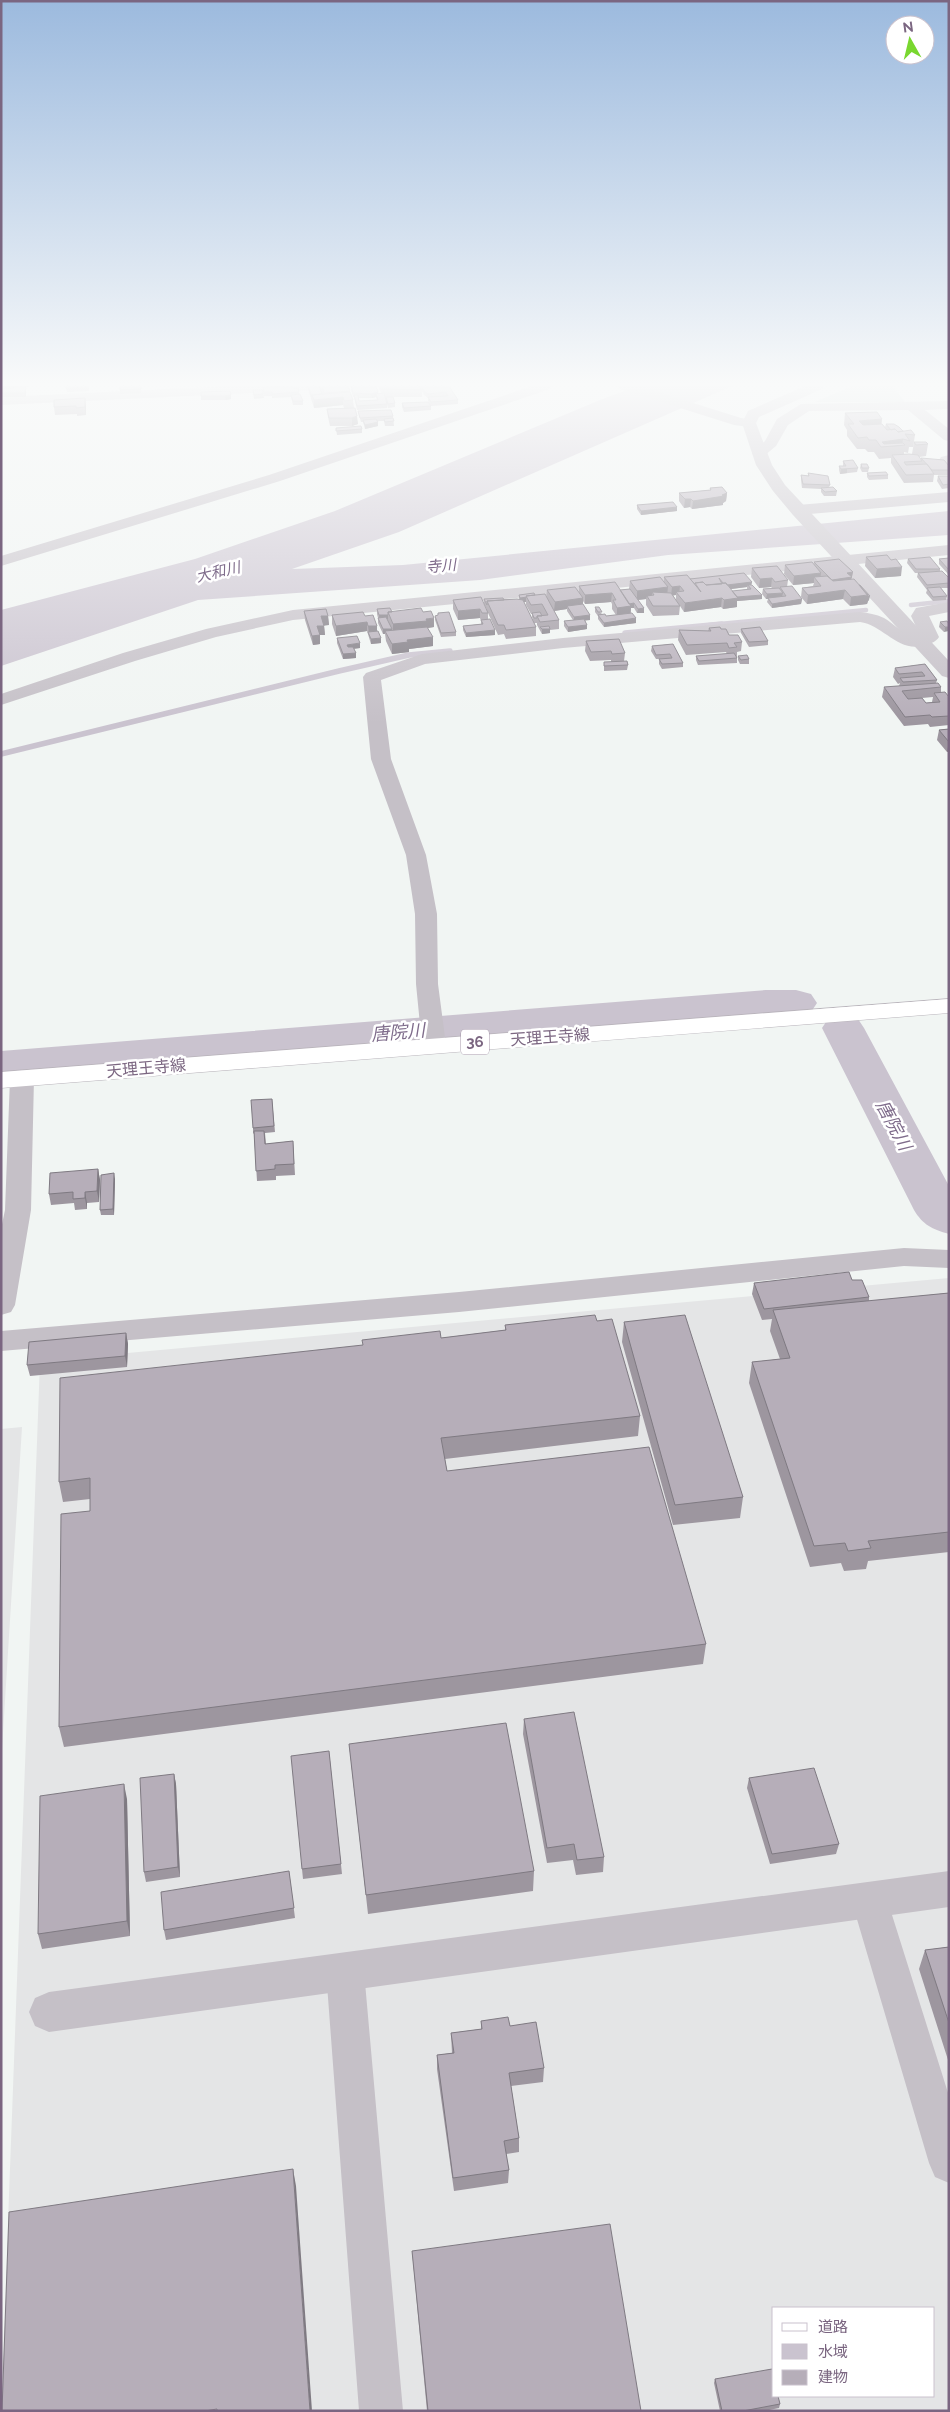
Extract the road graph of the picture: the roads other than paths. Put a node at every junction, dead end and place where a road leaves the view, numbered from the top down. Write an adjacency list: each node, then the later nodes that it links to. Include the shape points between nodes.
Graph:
1 (211, 499): 9 (street)
2 (788, 499): 6 (street)
3 (917, 499): 5 (street)
4 (939, 499): 5 (street)
5 (914, 500): 6 (street)
6 (798, 511): 8 (street)
7 (949, 550): 8 (street)
8 (844, 560): 11 (street); 13 (street, via 293,615 129,657)
9 (1, 561)
10 (949, 607): 11 (street, via 922,612 920,616 930,638)
11 (921, 643): 12 (street); 15 (street, via 904,640 875,619 860,616 422,659 372,677 381,759 416,855 426,914 427,984)
12 (949, 672)
13 (1, 700)
14 (949, 1006): 15 (main road, 天理王寺線 / 36)
15 (434, 1045): 16 (main road, 天理王寺線 / 36)
16 (12, 1079): 18 (street, via 18,1210)
17 (949, 1259): 19 (street, via 904,1257 459,1302)
18 (1, 1305)
19 (1, 1341)
20 (949, 1889): 21 (street)
21 (869, 1900): 22 (street); 24 (street)
22 (345, 1971): 23 (street); 25 (street)
23 (48, 2012)
24 (949, 2164)
25 (381, 2411)

